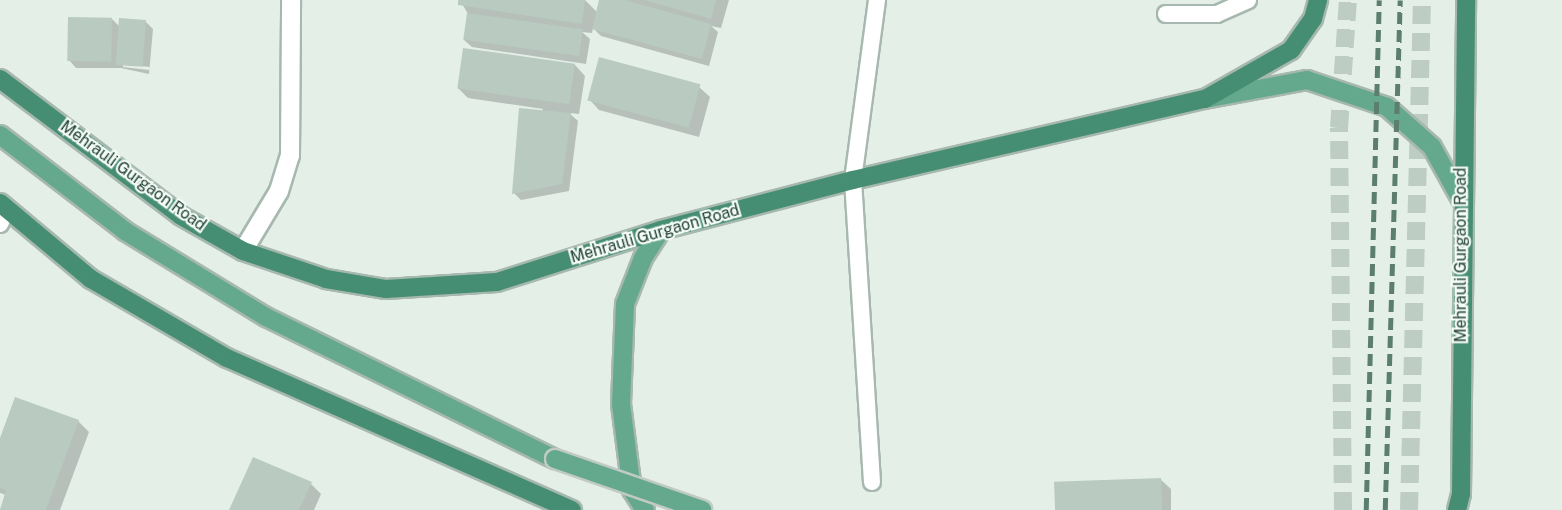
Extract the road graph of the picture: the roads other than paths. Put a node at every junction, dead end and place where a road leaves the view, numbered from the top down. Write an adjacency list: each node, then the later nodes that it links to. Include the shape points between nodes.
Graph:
1 (291, 0): 16 (street, via 290,156 279,192)
2 (877, 0): 12 (lane)
3 (1248, 0): 7 (lane, via 1217,14)
4 (1311, 0): 8 (street)
5 (1318, 0): 8 (highway, Mehrauli Gurgaon Road)
6 (1466, 0): 13 (highway, Mehrauli Gurgaon Road)
7 (1166, 14)
8 (1313, 19): 10 (highway, Mehrauli Gurgaon Road, via 1291,50)
9 (0, 79): 16 (highway, Mehrauli Gurgaon Road, via 181,216)
10 (1205, 99): 12 (highway, Mehrauli Gurgaon Road); 13 (main road, via 1307,80 1387,107 1432,147)
11 (0, 135): 20 (main road, bridge, via 125,231 266,317 555,459)
12 (853, 180): 15 (highway, Mehrauli Gurgaon Road); 17 (lane)
13 (1461, 199): 21 (highway, Mehrauli Gurgaon Road, via 1461,494)
14 (2, 212): 18 (highway, via 91,279 227,358)
15 (661, 230): 16 (highway, Mehrauli Gurgaon Road, via 497,282 386,289 326,279); 19 (main road, via 643,258 625,304 621,404 632,490)
16 (243, 251)
17 (872, 482)
18 (572, 510)
19 (645, 510)
20 (702, 510)
21 (1457, 510)

